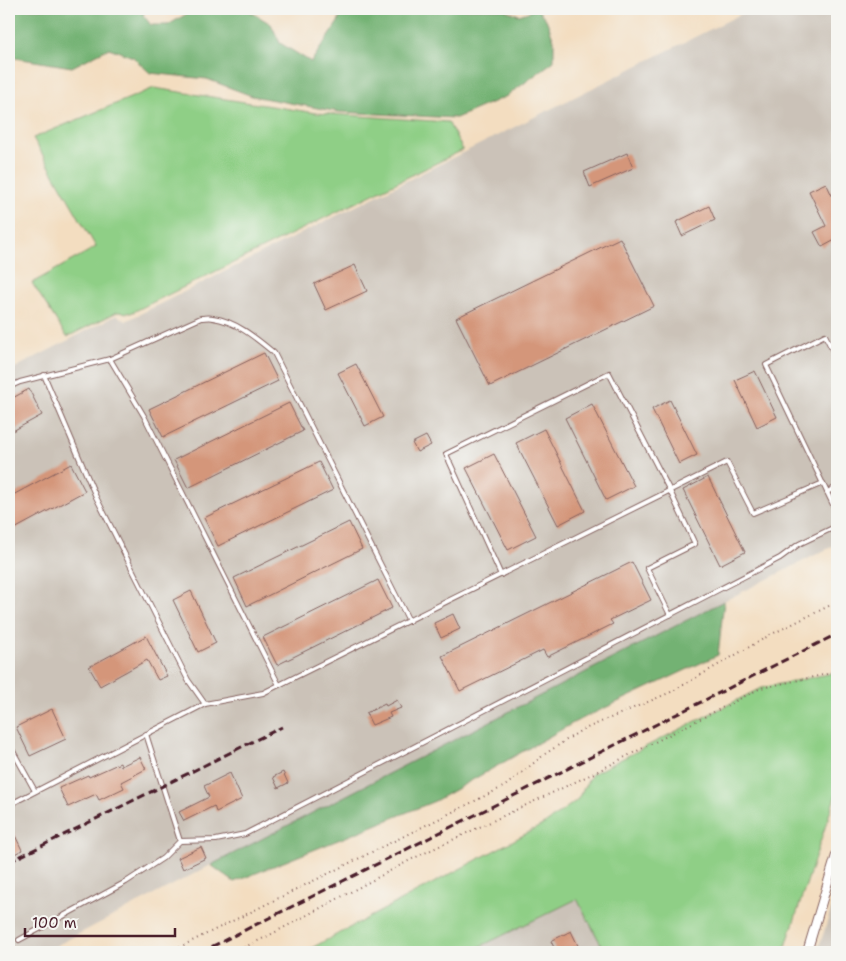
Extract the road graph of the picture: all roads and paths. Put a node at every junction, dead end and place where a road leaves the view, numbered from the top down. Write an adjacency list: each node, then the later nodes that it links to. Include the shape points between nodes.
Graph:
1 (110, 359): 3 (lane); 14 (lane, via 201,318 230,323 274,354); 16 (lane, via 144,416)
2 (837, 359): 5 (lane, via 825,335 766,365)
3 (44, 375): 4 (lane); 17 (lane, via 96,497 188,680)
4 (9, 387)
5 (823, 483): 7 (lane, via 753,514 727,462); 8 (lane)
6 (837, 487): 8 (lane)
7 (670, 490): 11 (lane); 11 (lane, via 609,373 446,454); 13 (lane, via 695,544 647,568)
8 (827, 492): 9 (lane)
9 (837, 513)
10 (837, 526): 13 (lane)
11 (501, 575): 14 (lane)
12 (837, 602): 25 (path, via 770,635 671,692 580,731 505,786)
13 (670, 615): 22 (lane, via 244,834 216,840)
14 (409, 621): 16 (lane)
15 (837, 672): 26 (path, via 761,688 592,774 414,858)
16 (279, 685): 17 (lane, via 263,693)
17 (205, 704): 18 (lane)
18 (146, 734): 20 (lane); 22 (lane)
19 (9, 744): 20 (lane)
20 (35, 791): 21 (lane)
21 (9, 805)
22 (180, 841): 24 (lane, via 163,858 126,882)
23 (837, 852): 27 (street)
24 (19, 940)
25 (170, 952)
26 (235, 952)
27 (807, 952)

